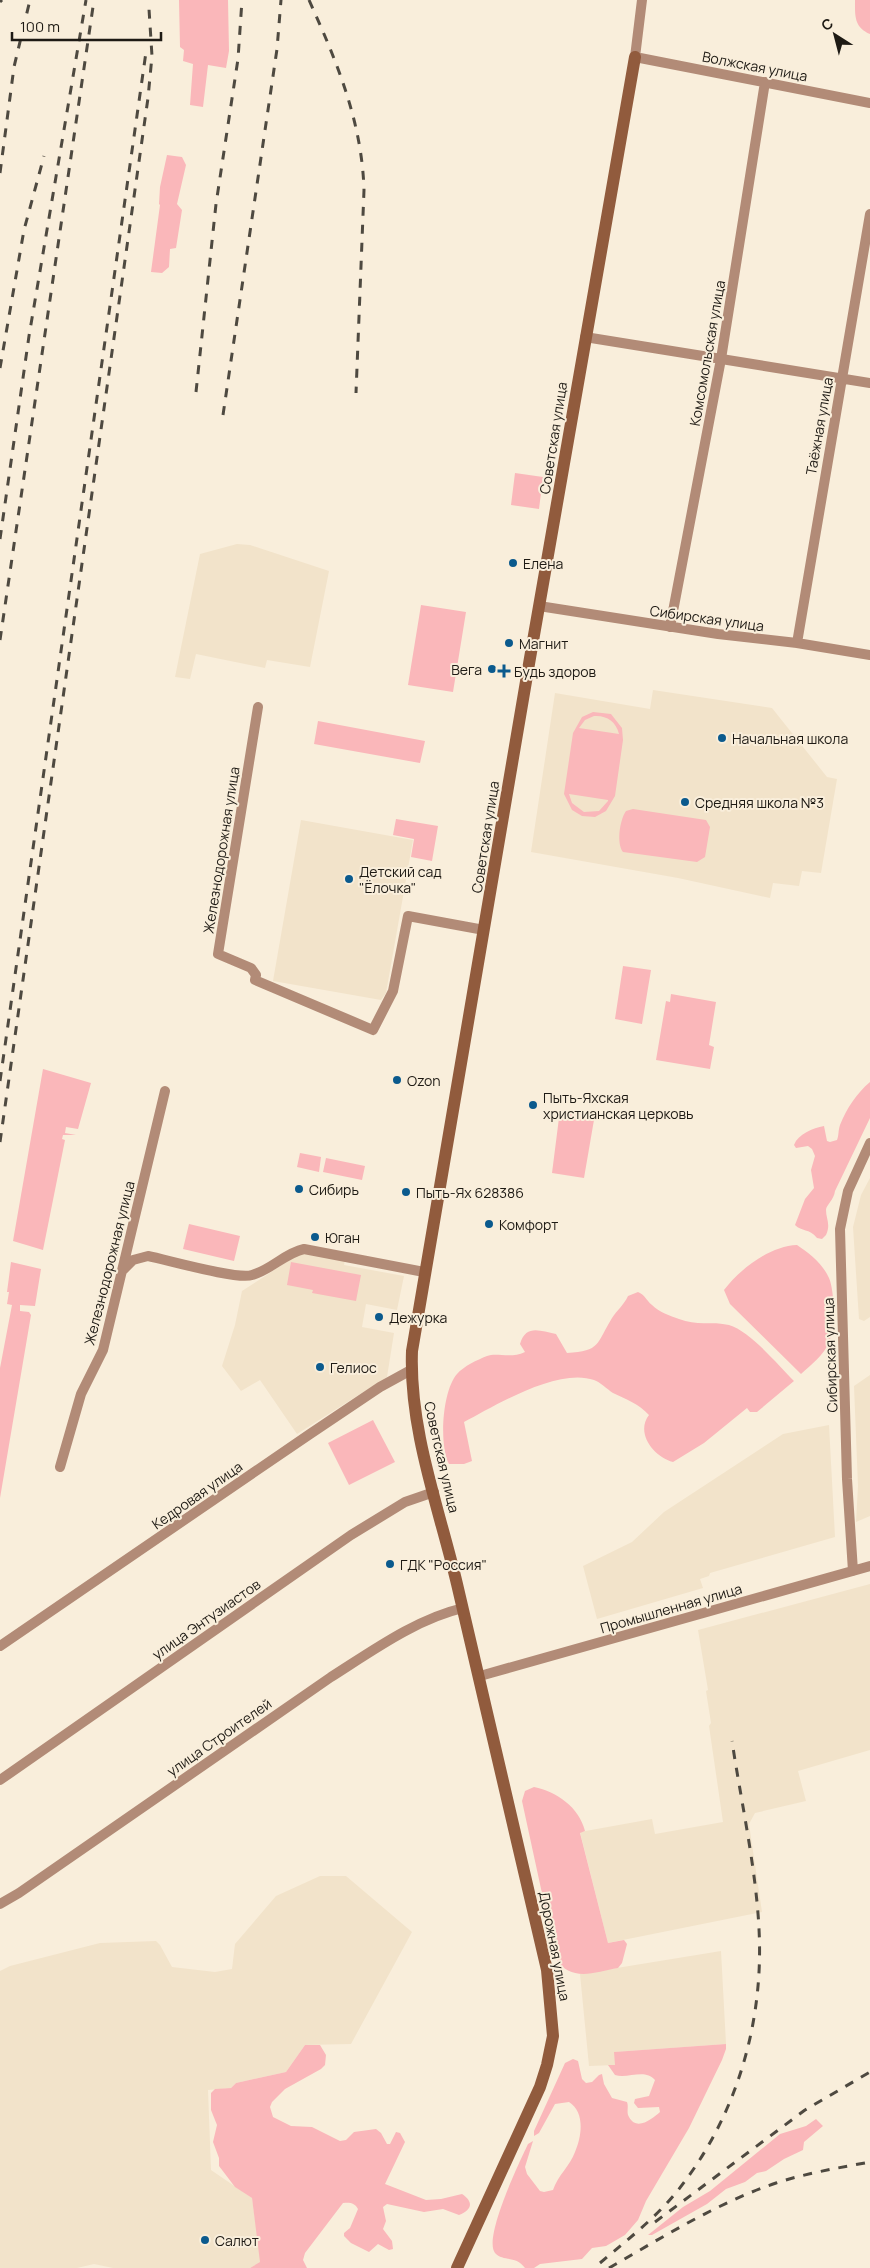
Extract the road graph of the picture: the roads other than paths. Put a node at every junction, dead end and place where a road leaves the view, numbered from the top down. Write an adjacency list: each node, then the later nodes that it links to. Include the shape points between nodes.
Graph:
1 (642, 0): 2 (street, Советская улица)
2 (635, 57): 3 (street, Волжская улица); 6 (street, Советская улица)
3 (765, 82): 4 (street, Волжская улица); 7 (street, Комсомольская улица)
4 (870, 103)
5 (870, 214): 8 (street, Таёжная улица)
6 (585, 337): 7 (street); 10 (street, Советская улица)
7 (720, 358): 8 (street); 11 (street, Комсомольская улица)
8 (841, 379): 9 (street); 12 (street, Таёжная улица)
9 (870, 383)
10 (540, 606): 11 (street, Сибирская улица); 15 (street, Советская улица)
11 (670, 627): 12 (street, Сибирская улица)
12 (797, 643): 13 (street, Сибирская улица)
13 (870, 655)
14 (258, 707): 15 (street, Железнодорожная улица, via 218,954 251,968 256,975 255,980 373,1030 393,991 408,916)
15 (484, 930): 19 (street, Советская улица)
16 (165, 1091): 18 (street, Железнодорожная улица)
17 (870, 1143): 24 (street, Сибирская улица, via 848,1191 840,1229 847,1479)
18 (121, 1272): 19 (street, via 133,1260 148,1256 245,1277 304,1249); 21 (street, Железнодорожная улица, via 103,1350 81,1394)
19 (424, 1272): 20 (street, Советская улица)
20 (411, 1370): 22 (street, Советская улица, via 416,1418); 26 (street, Кедровая улица, via 317,1429)
21 (60, 1467)
22 (434, 1492): 25 (street, Советская улица); 28 (street, улица Энтузиастов, via 405,1502 351,1535)
23 (870, 1566): 24 (street, Промышленная улица)
24 (853, 1571): 27 (street, Промышленная улица)
25 (463, 1608): 27 (street, Советская улица); 29 (street, улица Строителей, via 436,1617 338,1672 19,1894)
26 (0, 1646)
27 (480, 1676): 30 (street, Дорожная улица, via 547,1970 553,2036 540,2087)
28 (0, 1780)
29 (0, 1904)
30 (457, 2268)

